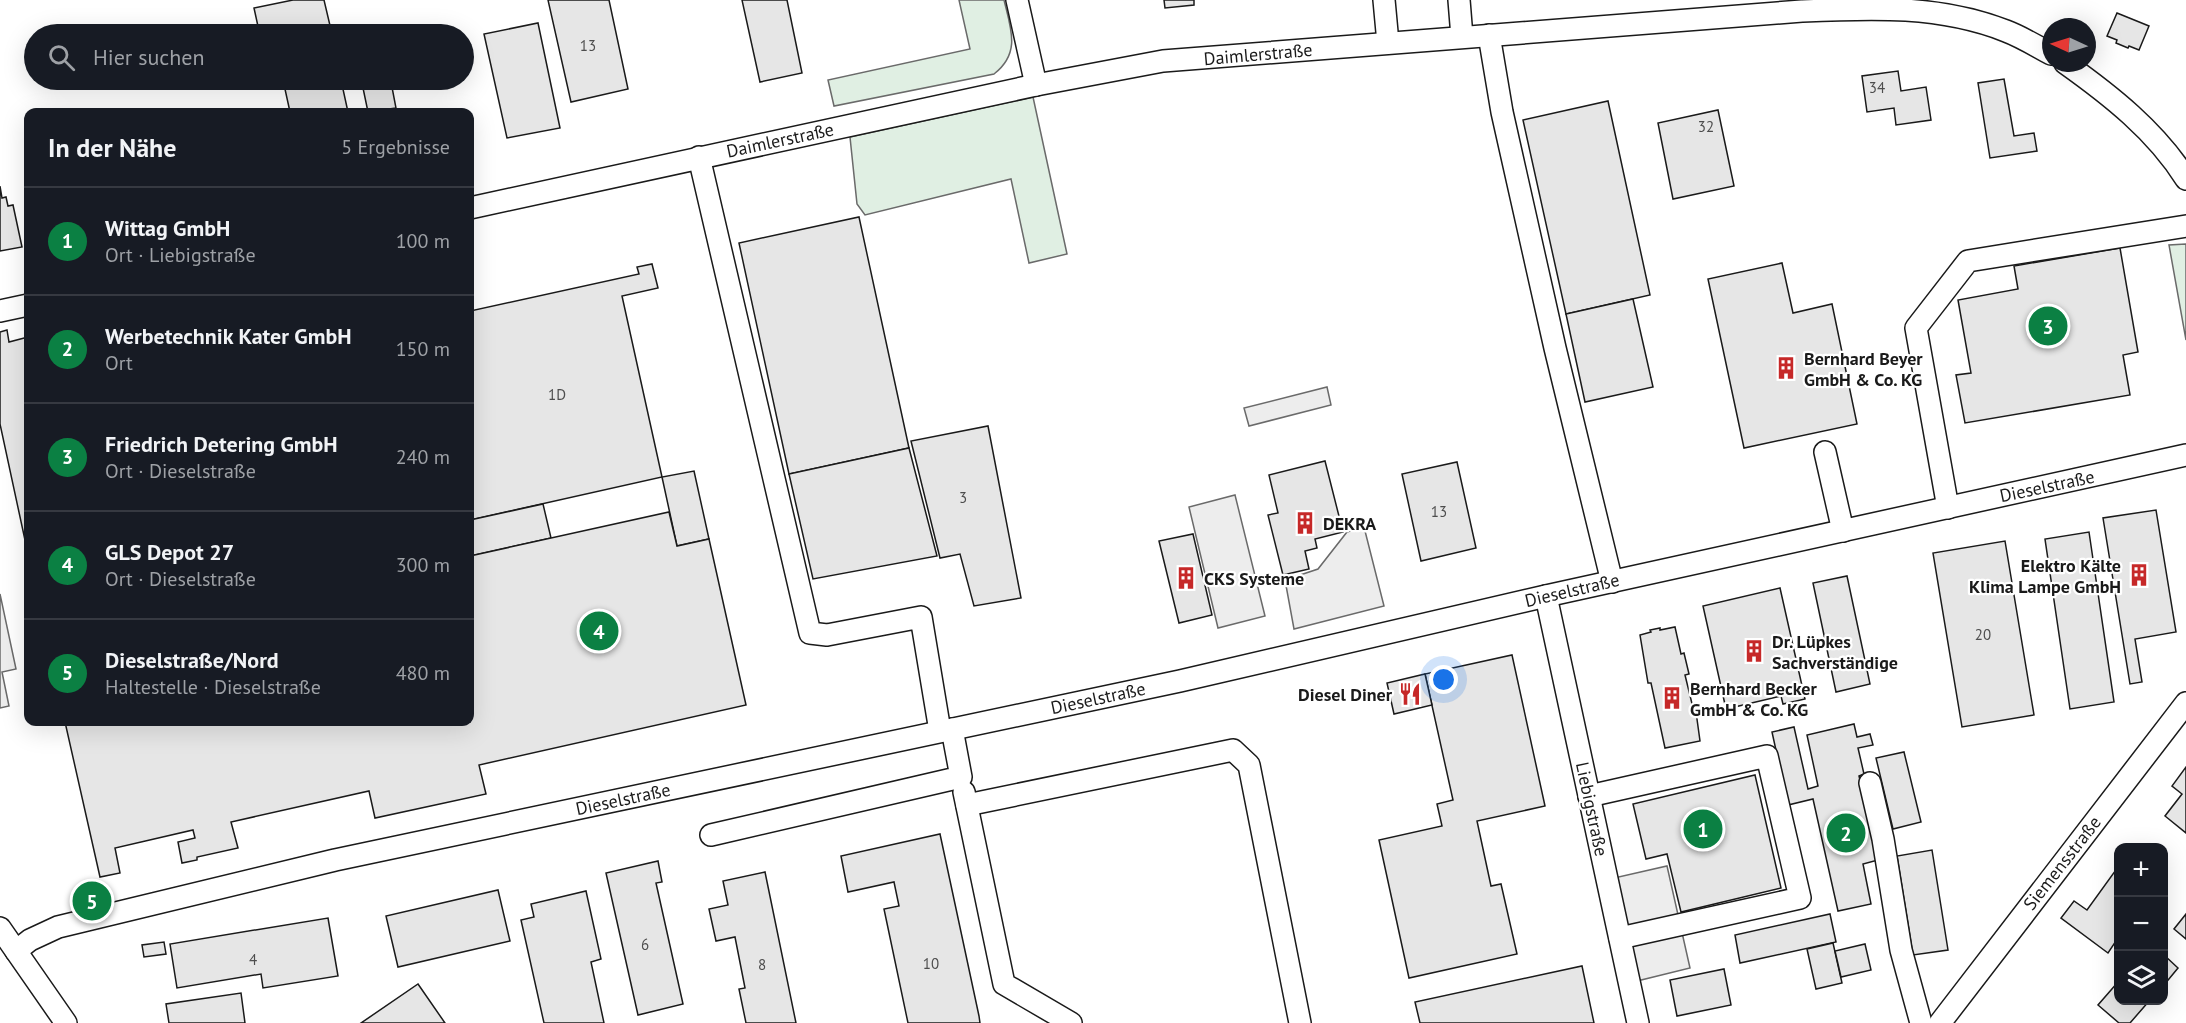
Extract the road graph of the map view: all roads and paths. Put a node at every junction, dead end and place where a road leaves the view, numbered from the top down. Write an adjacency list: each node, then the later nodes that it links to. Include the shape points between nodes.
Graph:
1 (1017, 0): 10 (street)
2 (1384, 0): 7 (street)
3 (1459, 0): 6 (street)
4 (1857, 4): 5 (street, Daimlerstraße); 8 (street, Daimlerstraße, via 1957,16 2008,31)
5 (1489, 35): 6 (street, Daimlerstraße); 21 (street, via 1502,112)
6 (1462, 37): 7 (street, Daimlerstraße)
7 (1388, 43): 10 (street, Daimlerstraße, via 1163,61)
8 (2042, 49)
9 (2077, 72): 12 (street, via 2142,125)
10 (1036, 85): 11 (street, Daimlerstraße)
11 (699, 158): 13 (street, Daimlerstraße); 24 (street, via 810,633 827,635 921,616)
12 (2186, 179)
13 (474, 207)
14 (2186, 226): 19 (street, via 1968,261 1916,328)
15 (24, 305): 16 (street)
16 (0, 311)
17 (1825, 452): 20 (street)
18 (2186, 455): 19 (street, Dieselstraße)
19 (1948, 508): 20 (street, Dieselstraße)
20 (1843, 531): 21 (street, Dieselstraße)
21 (1612, 582): 22 (street, Dieselstraße)
22 (1546, 596): 24 (street, Dieselstraße, via 1180,681); 27 (street, Liebigstraße)
23 (2186, 703): 38 (street, Siemensstraße)
24 (946, 730): 25 (street); 32 (street, Dieselstraße, via 336,860 58,927)
25 (961, 777): 28 (street); 29 (street)
26 (1870, 783): 37 (street, via 1901,950)
27 (1589, 796): 31 (street, Liebigstraße); 31 (street, via 1767,756 1800,898)
28 (967, 805): 34 (street, via 1004,984); 35 (street, via 1233,750 1249,765)
29 (711, 835)
30 (0, 928): 32 (street)
31 (1620, 938): 36 (street, Liebigstraße)
32 (16, 951): 33 (street)
33 (66, 1023)
34 (1071, 1023)
35 (1300, 1023)
36 (1638, 1023)
37 (1921, 1023)
38 (1940, 1023)

